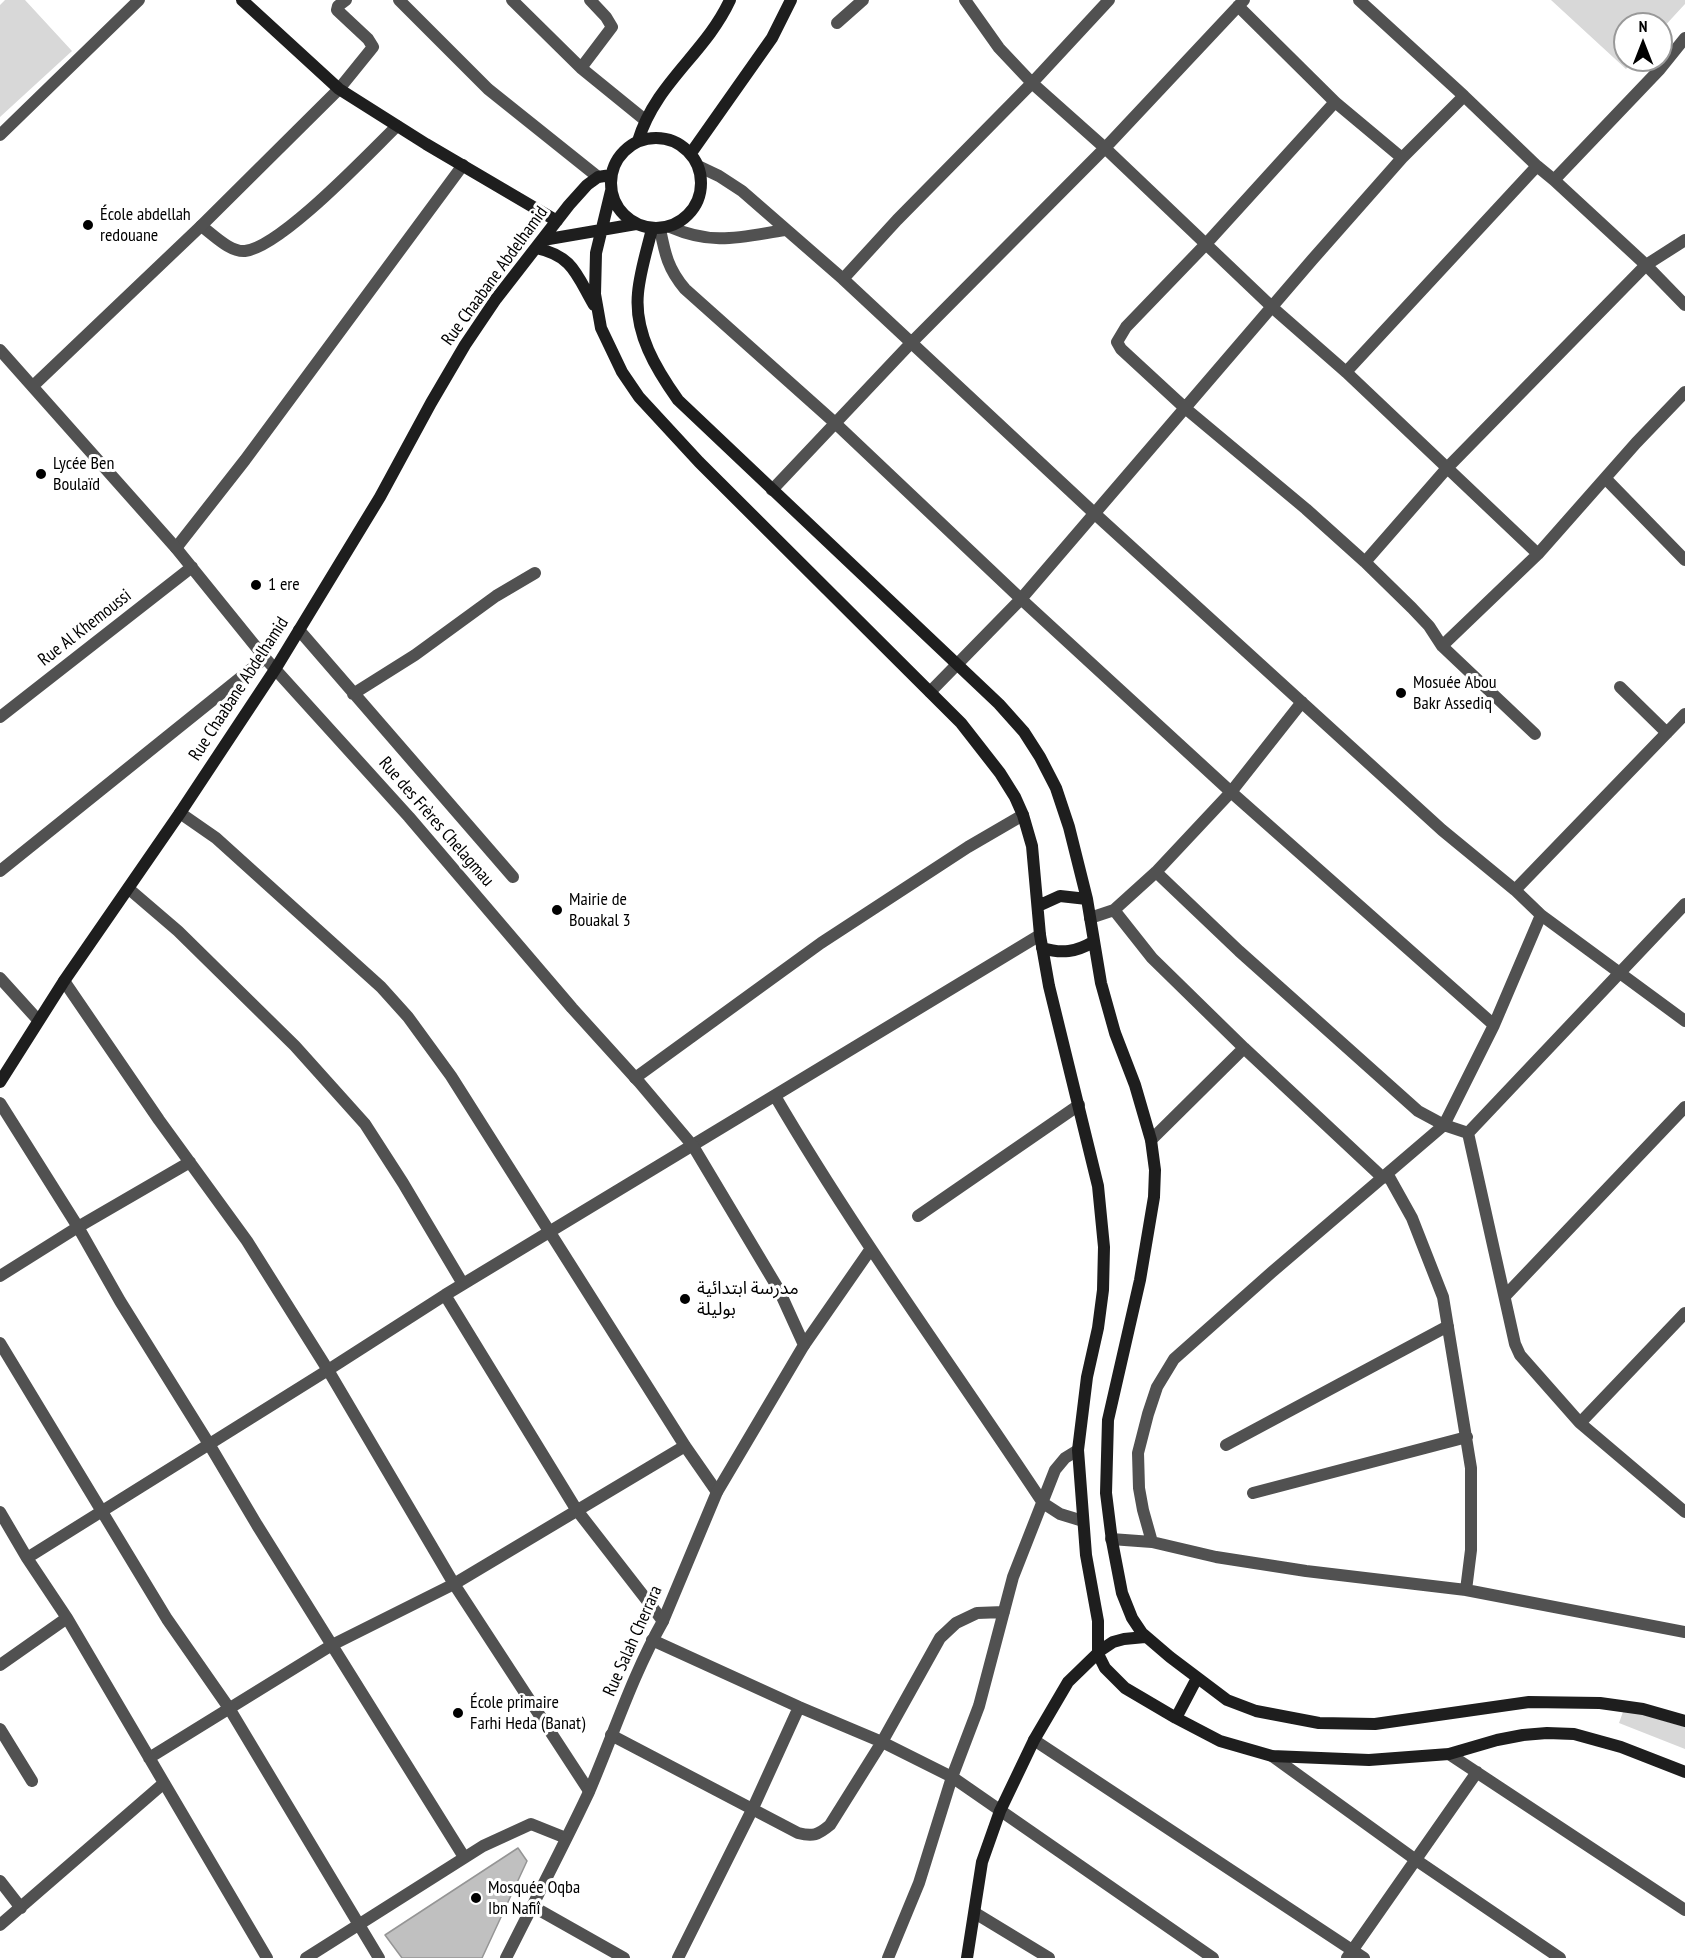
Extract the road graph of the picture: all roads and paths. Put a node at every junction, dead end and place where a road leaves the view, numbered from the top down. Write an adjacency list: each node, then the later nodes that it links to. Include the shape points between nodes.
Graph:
1 (139, 0): 23 (street)
2 (242, 0): 18 (main road)
3 (346, 0): 18 (street, via 337,10 373,47)
4 (399, 0): 32 (street, via 488,89)
5 (514, 0): 16 (street)
6 (590, 0): 16 (street, via 612,27)
7 (729, 0): 21 (main road, via 715,27 666,87)
8 (791, 0): 26 (main road, via 771,38)
9 (863, 0): 14 (street)
10 (965, 0): 17 (street, via 999,48)
11 (1109, 0): 17 (street)
12 (1359, 0): 19 (street)
13 (1241, 3): 20 (street); 25 (street)
14 (837, 23)
15 (1685, 38): 33 (street)
16 (581, 68): 21 (street)
17 (1032, 83): 25 (street); 45 (street)
18 (339, 89): 22 (main road); 37 (street)
19 (1464, 96): 27 (street); 29 (street)
20 (1335, 102): 27 (street); 43 (street)
21 (645, 120): 24 (main road)
22 (397, 126): 28 (main road); 37 (street, via 287,229 257,246 236,250)
23 (0, 135)
24 (638, 141): 26 (main road, via 657,138 675,142); 31 (main road, via 616,161)
25 (1105, 148): 43 (street); 49 (street)
26 (691, 153): 30 (main road)
27 (1402, 158): 47 (street)
28 (463, 165): 35 (main road); 60 (street, via 246,460)
29 (1537, 166): 33 (street); 51 (street)
30 (700, 168): 38 (main road, via 698,204 686,218); 39 (street, via 742,191)
31 (611, 175): 32 (main road); 34 (main road)
32 (598, 177): 35 (main road, Rue Chaabane Abdelhamid)
33 (1554, 180): 44 (street)
34 (611, 190): 36 (main road, via 624,216); 40 (main road)
35 (557, 221): 42 (main road, Rue Chaabane Abdelhamid)
36 (636, 224): 38 (main road); 40 (main road)
37 (201, 226): 52 (street)
38 (661, 228): 39 (street, via 719,239); 55 (street, via 666,261 684,289); 58 (main road, via 638,295 641,330 657,370 678,400)
39 (785, 230): 45 (street)
40 (600, 231): 42 (main road); 48 (main road, via 594,276)
41 (1685, 240): 44 (street)
42 (539, 244): 48 (main road, via 567,261); 67 (main road, Rue Chaabane Abdelhamid, via 465,345 380,497)
43 (1205, 245): 47 (street); 54 (street, via 1126,327 1118,342)
44 (1646, 265): 46 (street); 56 (street)
45 (843, 279): 49 (street)
46 (1685, 305)
47 (1273, 308): 51 (street); 54 (street)
48 (597, 311): 73 (main road, via 610,348 639,397)
49 (911, 343): 55 (street); 59 (street)
50 (0, 350): 52 (street, Rue des Frères Chelagmau)
51 (1346, 372): 56 (street)
52 (33, 386): 60 (street, Rue des Frères Chelagmau)
53 (1685, 392): 57 (street)
54 (1185, 408): 59 (street); 63 (street)
55 (834, 422): 58 (street); 66 (street)
56 (1448, 467): 61 (street); 63 (street)
57 (1605, 478): 61 (street); 62 (street)
58 (772, 490): 70 (main road)
59 (1094, 513): 66 (street); 75 (street)
60 (176, 548): 64 (street, Rue des Frères Chelagmau)
61 (1538, 554): 68 (street)
62 (1685, 560)
63 (1365, 562): 68 (street, via 1429,626)
64 (192, 567): 69 (street, Rue des Frères Chelagmau); 77 (street, Rue Al Khemoussi)
65 (535, 573): 74 (street)
66 (1021, 599): 70 (street); 80 (street)
67 (299, 630): 71 (main road, Rue Chaabane Abdelhamid); 74 (street)
68 (1442, 646): 79 (street)
69 (265, 658): 71 (street, Rue des Frères Chelagmau); 83 (street)
70 (957, 666): 73 (street); 88 (main road, via 999,704 1040,757 1069,827)
71 (276, 668): 81 (main road, Rue Chaabane Abdelhamid); 104 (street, Rue des Frères Chelagmau)
72 (1620, 687): 78 (street)
73 (930, 692): 82 (main road, via 1000,772)
74 (353, 694): 85 (street)
75 (1302, 702): 80 (street); 87 (street, via 1442,830)
76 (1685, 714): 78 (street)
77 (0, 717)
78 (1667, 733): 87 (street)
79 (1535, 734)
80 (1231, 792): 84 (street); 102 (street)
81 (180, 813): 86 (main road, Rue Chaabane Abdelhamid); 118 (street, via 216,838 395,1002 437,1054)
82 (1023, 814): 90 (main road, via 1032,846); 104 (street, via 821,943)
83 (0, 871)
84 (1156, 872): 91 (street); 110 (street, via 1418,1111)
85 (513, 877)
86 (129, 889): 99 (main road, Rue Chaabane Abdelhamid); 121 (street, via 261,1012 365,1124)
87 (1515, 890): 92 (street)
88 (1087, 899): 90 (main road, via 1060,896); 93 (main road)
89 (1685, 904): 97 (street)
90 (1038, 906): 94 (main road)
91 (1114, 910): 93 (street); 103 (street, via 1152,958)
92 (1542, 915): 97 (street); 102 (street)
93 (1090, 918): 95 (main road)
94 (1040, 935): 96 (main road); 106 (street)
95 (1093, 942): 96 (main road, via 1070,952); 112 (main road, via 1115,1033)
96 (1042, 948): 108 (main road)
97 (1621, 972): 101 (street); 111 (street)
98 (0, 978): 100 (street)
99 (64, 981): 100 (main road, Rue Chaabane Abdelhamid); 114 (street)
100 (38, 1020): 105 (main road, Rue Chaabane Abdelhamid)
101 (1685, 1021)
102 (1494, 1025): 110 (street)
103 (1244, 1048): 112 (street); 115 (street)
104 (635, 1078): 113 (street, Rue des Frères Chelagmau)
105 (0, 1083)
106 (775, 1096): 113 (street); 119 (street)
107 (0, 1103): 117 (street)
108 (1079, 1105): 116 (street); 134 (main road, via 1098,1186 1104,1247 1098,1328)
109 (1685, 1107): 123 (street)
110 (1444, 1125): 111 (street); 115 (street)
111 (1468, 1133): 123 (street)
112 (1150, 1140): 143 (main road, via 1155,1170 1149,1233 1108,1420 1106,1493)
113 (693, 1146): 118 (street); 127 (street, Rue des Frères Chelagmau, via 779,1290)
114 (189, 1162): 117 (street); 128 (street, via 247,1241)
115 (1385, 1176): 125 (street, via 1412,1218 1443,1297); 144 (street, via 1174,1359 1157,1387 1138,1454 1139,1488)
116 (918, 1216)
117 (78, 1227): 120 (street); 131 (street)
118 (549, 1231): 121 (street); 133 (street)
119 (870, 1250): 127 (street, Rue Salah Cherrara); 137 (street)
120 (0, 1276)
121 (463, 1284): 122 (street)
122 (445, 1295): 128 (street); 138 (street)
123 (1505, 1296): 129 (street, via 1520,1355)
124 (1685, 1313): 129 (street)
125 (1448, 1326): 130 (street); 132 (street)
126 (0, 1343): 139 (street)
127 (804, 1346): 135 (street, Rue Salah Cherrara)
128 (328, 1370): 131 (street); 146 (street)
129 (1580, 1423): 141 (street)
130 (1467, 1437): 136 (street); 147 (street, via 1472,1517)
131 (209, 1443): 139 (street); 154 (street)
132 (1226, 1445)
133 (684, 1446): 135 (street); 138 (street)
134 (1078, 1450): 137 (street, via 1055,1470); 142 (main road)
135 (717, 1492): 150 (street, Rue Salah Cherrara)
136 (1252, 1493)
137 (1043, 1503): 142 (street, via 1060,1514); 148 (street, via 1013,1577)
138 (576, 1509): 146 (street); 150 (street)
139 (100, 1510): 145 (street); 159 (street, via 167,1619)
140 (0, 1512): 145 (street)
141 (1685, 1512)
142 (1083, 1521): 155 (main road, via 1098,1621)
143 (1111, 1539): 144 (street); 152 (main road, via 1122,1593)
144 (1152, 1542): 147 (street, via 1216,1557)
145 (27, 1558): 149 (street)
146 (454, 1584): 154 (street); 174 (street)
147 (1466, 1590): 151 (street)
148 (1004, 1612): 165 (street, via 977,1613 956,1623 940,1638); 171 (street, via 979,1706)
149 (67, 1618): 156 (street); 168 (street)
150 (663, 1621): 153 (street, Rue Salah Cherrara)
151 (1685, 1632)
152 (1145, 1637): 155 (main road, via 1113,1642); 157 (main road)
153 (652, 1640): 158 (street); 163 (street, Rue Salah Cherrara)
154 (332, 1645): 159 (street); 178 (street)
155 (1098, 1654): 160 (main road, via 1105,1668 1125,1688); 164 (main road, via 1068,1682)
156 (0, 1665)
157 (1197, 1678): 160 (main road); 161 (main road, via 1237,1704 1319,1723 1375,1724 1529,1702 1600,1703 1643,1709)
158 (800, 1707): 165 (street); 175 (street)
159 (229, 1708): 168 (street); 186 (street)
160 (1176, 1718): 167 (main road, via 1220,1741)
161 (1685, 1721)
162 (0, 1729): 172 (street)
163 (610, 1735): 174 (street, Rue Salah Cherrara); 175 (street)
164 (1034, 1740): 176 (main road); 187 (street)
165 (882, 1742): 171 (street); 175 (street, via 830,1825 821,1833 812,1837 798,1833)
166 (1449, 1754): 167 (main road, via 1369,1760); 169 (main road, via 1523,1735 1574,1734); 170 (street)
167 (1272, 1756): 179 (street)
168 (149, 1758): 173 (street)
169 (1685, 1772)
170 (1477, 1773): 179 (street); 183 (street)
171 (952, 1777): 176 (street); 194 (street, via 919,1883)
172 (32, 1781)
173 (164, 1783): 182 (street); 188 (street)
174 (589, 1791): 177 (street, Rue Salah Cherrara)
175 (753, 1808): 193 (street)
176 (1000, 1811): 184 (main road, via 982,1862); 197 (street)
177 (567, 1838): 178 (street, via 531,1824); 181 (street, Rue Salah Cherrara)
178 (464, 1857): 186 (street)
179 (1416, 1860): 187 (street); 199 (street)
180 (0, 1881): 182 (street)
181 (532, 1906): 191 (street, Rue Salah Cherrara); 192 (street)
182 (21, 1908): 185 (street)
183 (1685, 1910)
184 (975, 1913): 195 (main road); 196 (street)
185 (0, 1925)
186 (358, 1925): 189 (street); 190 (street)
187 (1350, 1954): 198 (street)
188 (267, 1958)
189 (306, 1958)
190 (379, 1958)
191 (506, 1958)
192 (624, 1958)
193 (678, 1958)
194 (888, 1958)
195 (967, 1958)
196 (1049, 1958)
197 (1213, 1958)
198 (1364, 1958)
199 (1560, 1958)

